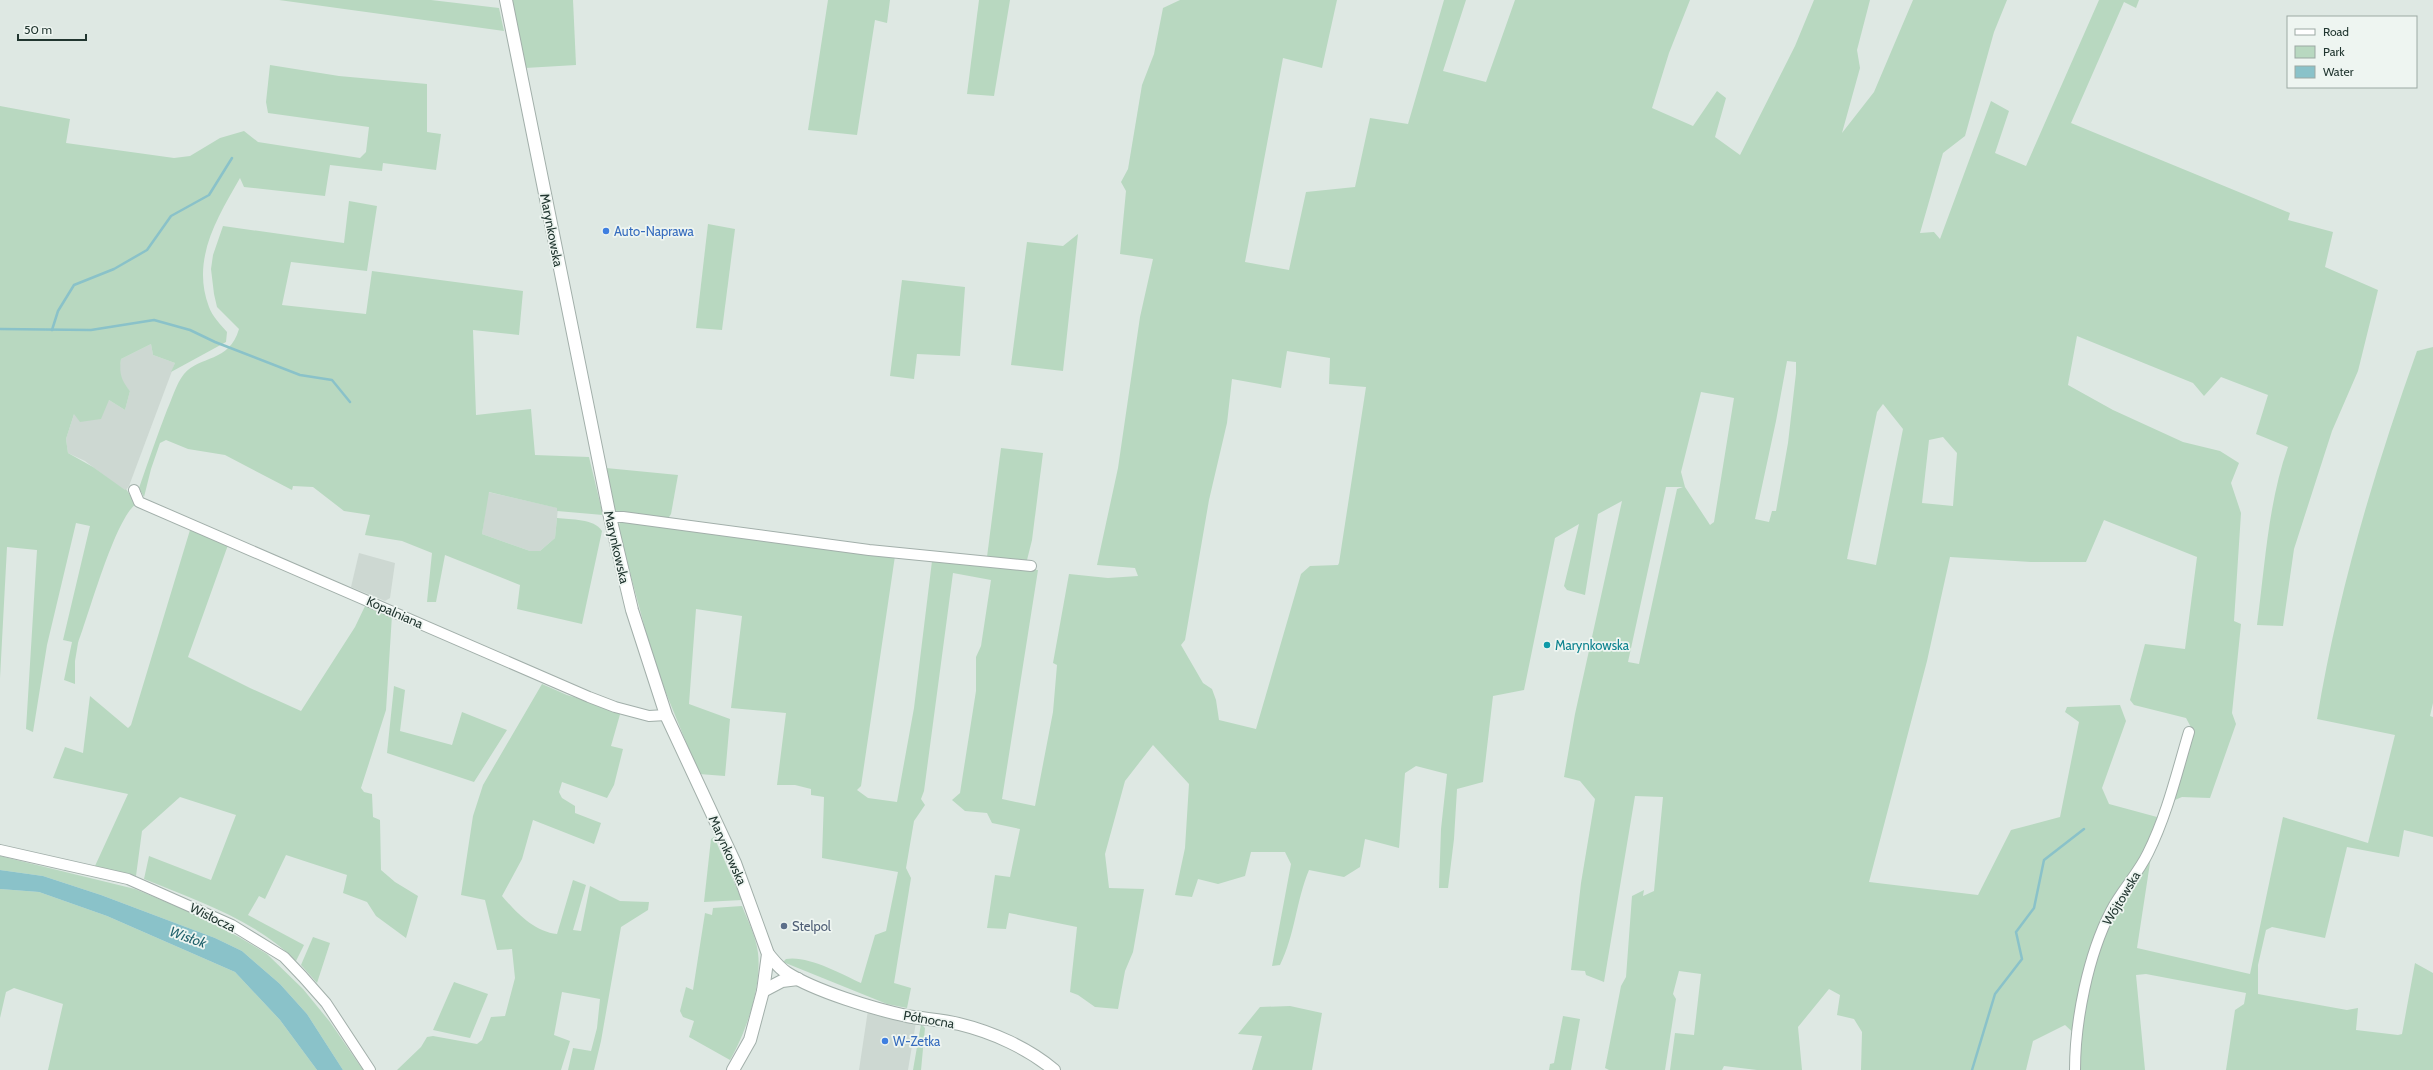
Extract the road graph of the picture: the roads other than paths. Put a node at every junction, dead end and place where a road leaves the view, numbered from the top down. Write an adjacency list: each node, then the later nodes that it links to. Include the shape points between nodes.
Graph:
1 (506, 0): 3 (street, Marynkowska)
2 (134, 490): 5 (street, Kopalniana, via 139,502 399,613 539,677 615,707 649,716)
3 (610, 517): 4 (street, via 869,550); 5 (street, Marynkowska, via 632,610)
4 (1031, 566)
5 (666, 715): 8 (street, Marynkowska, via 735,863)
6 (2189, 732): 14 (street, Wójtowska, via 2149,852 2134,879 2111,910 2097,942 2083,1000 2075,1050)
7 (0, 850): 11 (street, Wisłocza, via 128,880 232,925 284,957 326,1004)
8 (768, 954): 9 (street, Północna, via 777,966); 10 (street, Marynkowska)
9 (798, 979): 10 (street, via 782,981); 13 (street, Północna, via 906,1016 959,1024 1002,1038 1042,1060)
10 (763, 991): 12 (street, Marynkowska, via 750,1040)
11 (370, 1070)
12 (733, 1070)
13 (1054, 1070)
14 (2075, 1070)

